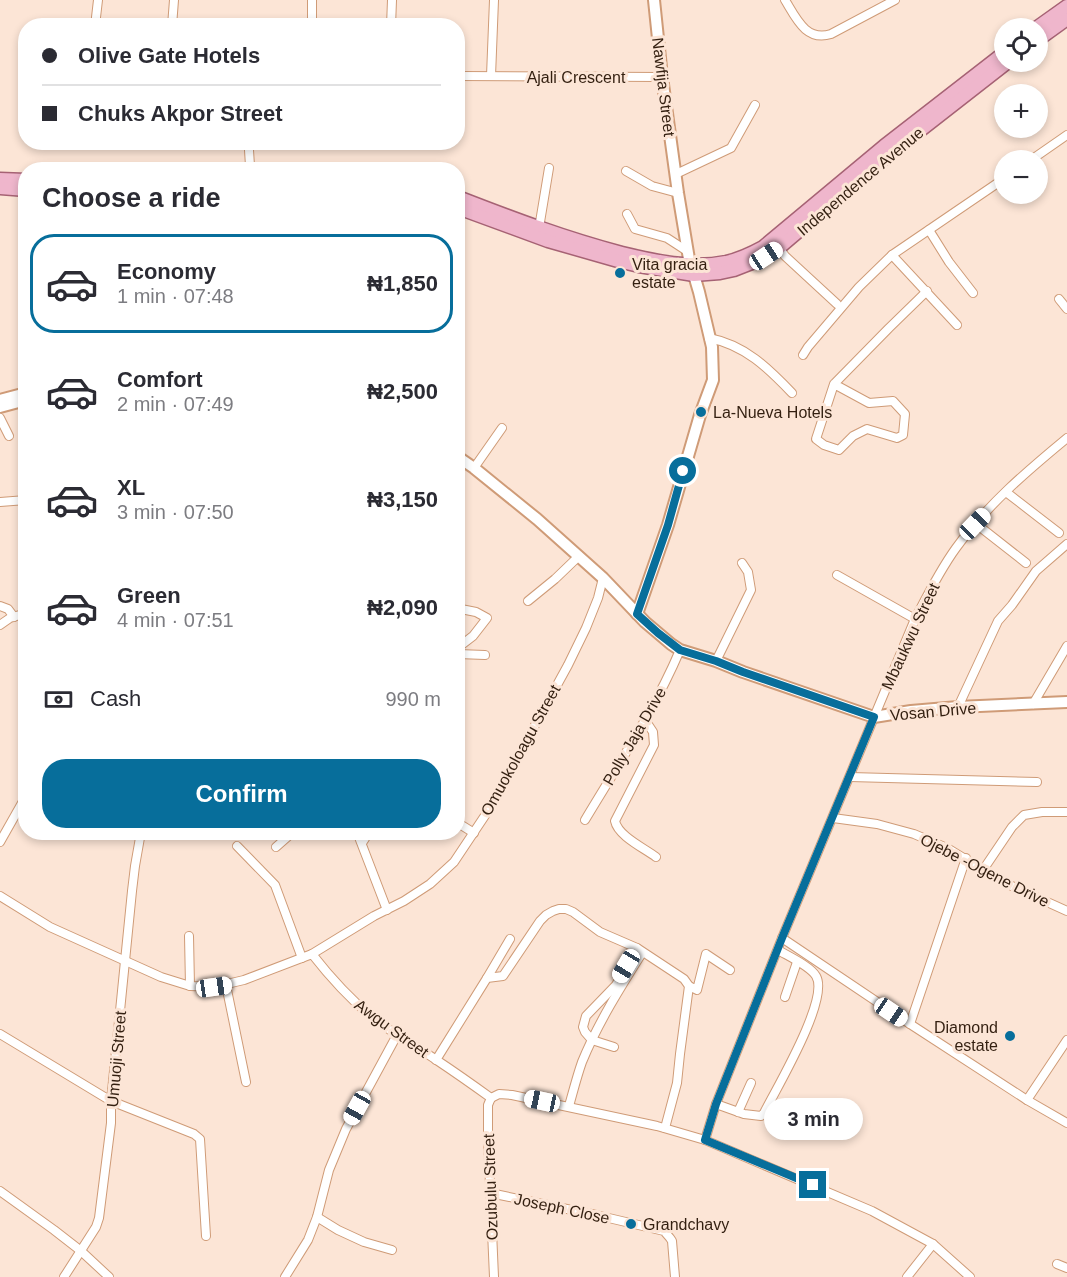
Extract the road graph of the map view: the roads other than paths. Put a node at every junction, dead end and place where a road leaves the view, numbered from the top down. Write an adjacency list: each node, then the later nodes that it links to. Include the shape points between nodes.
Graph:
1 (98, 0): 10 (street)
2 (174, 0): 11 (street)
3 (312, 0): 12 (street)
4 (392, 0): 13 (street)
5 (494, 0): 20 (street)
6 (654, 0): 21 (street, Nawfija Street)
7 (785, 0): 8 (street, via 807,32 823,36)
8 (896, 0)
9 (1067, 6): 14 (main road)
10 (96, 18)
11 (173, 18)
12 (312, 18)
13 (391, 18)
14 (1048, 19)
15 (1067, 19): 16 (main road)
16 (1048, 33)
17 (994, 61): 44 (main road, Independence Avenue, via 764,247)
18 (995, 72): 41 (main road, Independence Avenue)
19 (465, 76): 20 (street, Ajali Crescent)
20 (491, 76): 21 (street, Ajali Crescent)
21 (662, 77): 29 (street, Nawfija Street)
22 (755, 105): 29 (street, via 732,147)
23 (1067, 135): 25 (street)
24 (249, 150): 26 (street)
25 (1045, 150)
26 (250, 162)
27 (549, 168): 40 (street)
28 (626, 171): 35 (street, via 652,186)
29 (676, 174): 35 (street, Nawfija Street)
30 (0, 178): 31 (main road)
31 (18, 179)
32 (994, 186): 39 (street)
33 (0, 188): 34 (main road)
34 (18, 189)
35 (678, 193): 42 (street, Nawfija Street)
36 (465, 200): 40 (main road, Independence Avenue)
37 (465, 209): 40 (main road, Independence Avenue)
38 (627, 214): 42 (street, via 635,229 667,238)
39 (929, 230): 43 (street); 46 (street)
40 (546, 234): 44 (main road, Independence Avenue, via 618,261 655,270)
41 (779, 248): 44 (main road, Independence Avenue, via 740,268 720,273); 48 (street)
42 (687, 251): 44 (street, Nawfija Street)
43 (891, 255): 45 (street); 52 (street)
44 (692, 270): 51 (street, Nawfija Street)
45 (927, 291): 50 (street); 53 (street)
46 (973, 293)
47 (1059, 299): 49 (street)
48 (837, 304)
49 (1067, 309)
50 (957, 325)
51 (709, 338): 54 (street, via 727,342 762,363); 80 (street, Nawfija Street, via 713,380)
52 (803, 355)
53 (834, 384): 53 (street, via 869,404 893,400 905,414 903,435 897,438 867,429 838,450 824,445 816,439)
54 (792, 393)
55 (18, 395): 56 (street)
56 (0, 400)
57 (18, 402): 58 (street)
58 (0, 407)
59 (0, 418): 61 (street)
60 (502, 428): 65 (street)
61 (9, 436)
62 (1067, 438): 66 (street, Mbaukwu Street)
63 (465, 462): 65 (street)
64 (465, 470): 65 (street, via 470,474)
65 (478, 472): 72 (street, Vosan Drive)
66 (1006, 492): 69 (street, Mbaukwu Street); 70 (street)
67 (18, 501): 68 (street)
68 (0, 502)
69 (975, 524): 74 (street); 83 (street, Mbaukwu Street, via 939,573)
70 (1059, 533)
71 (1067, 544): 93 (street, via 1036,571 998,621)
72 (579, 556): 76 (street, Vosan Drive); 77 (street)
73 (742, 563): 90 (street, via 751,590)
74 (1026, 563)
75 (837, 575): 83 (street)
76 (603, 578): 80 (street, Vosan Drive); 103 (street, Omuokoloagu Street, via 568,665)
77 (528, 601)
78 (0, 606): 82 (street)
79 (465, 610): 85 (street, via 487,618)
80 (637, 614): 87 (street, Vosan Drive)
81 (18, 615): 82 (street)
82 (14, 616): 84 (street)
83 (915, 619): 94 (street, Mbaukwu Street)
84 (0, 625)
85 (465, 642)
86 (1067, 646): 92 (street)
87 (680, 650): 90 (street, Vosan Drive); 95 (street, Polly Jaja Drive)
88 (465, 654): 89 (street)
89 (485, 655)
90 (716, 661): 94 (street, Vosan Drive)
91 (1067, 702): 92 (street, Vosan Drive)
92 (1033, 704): 93 (street, Vosan Drive)
93 (958, 707): 94 (street, Vosan Drive)
94 (874, 717): 96 (street, Mbaukwu Street)
95 (645, 720): 101 (street, Polly Jaja Drive); 112 (street, via 653,732 654,744 615,821 620,832)
96 (850, 777): 97 (street); 100 (street, Mbaukwu Street)
97 (1037, 782)
98 (18, 810): 108 (street)
99 (1067, 812): 114 (street, via 1024,815)
100 (833, 818): 113 (street, Ojebe -Ogene Drive, via 905,831); 119 (street, Mbaukwu Street)
101 (585, 820)
102 (465, 827): 103 (street)
103 (474, 833): 116 (street, Omuokoloagu Street, via 445,872)
104 (140, 840): 125 (street, Umuoji Street)
105 (284, 840): 111 (street)
106 (361, 840): 109 (street)
107 (364, 840): 109 (street)
108 (0, 842)
109 (362, 843): 116 (street)
110 (237, 846): 124 (street, via 275,885)
111 (276, 847)
112 (656, 857)
113 (966, 858): 114 (street, Ojebe -Ogene Drive); 133 (street)
114 (983, 870): 117 (street, Ojebe -Ogene Drive)
115 (0, 896): 125 (street, via 50,927)
116 (387, 910): 123 (street, Omuokoloagu Street)
117 (1067, 911)
118 (189, 936): 130 (street)
119 (782, 938): 122 (street, Mbaukwu Street); 133 (street)
120 (510, 939): 128 (street)
121 (640, 950): 128 (street, via 600,932 573,912 559,909 540,921 503,976); 131 (street); 136 (street); 136 (street, via 616,985 586,1016 583,1027)
122 (778, 950): 126 (street); 145 (street, Mbaukwu Street)
123 (312, 954): 124 (street); 135 (street, Awgu Street, via 347,994)
124 (302, 958): 129 (street)
125 (124, 960): 130 (street); 144 (street, Umuoji Street)
126 (797, 962): 132 (street); 147 (street, via 813,972 820,987 803,1038 764,1113 756,1116)
127 (729, 970): 131 (street, via 706,954 697,990)
128 (487, 978): 139 (street)
129 (226, 985): 130 (street); 140 (street)
130 (190, 986)
131 (689, 986): 149 (street, via 677,1083)
132 (785, 997)
133 (910, 1024): 143 (street)
134 (0, 1034): 144 (street)
135 (397, 1035): 139 (street, Awgu Street); 153 (street, via 341,1139)
136 (592, 1040): 138 (street); 146 (street)
137 (1067, 1040): 143 (street)
138 (614, 1047)
139 (436, 1060): 142 (street, Awgu Street)
140 (246, 1082)
141 (751, 1083): 147 (street)
142 (491, 1098): 146 (street, via 512,1095); 152 (street, Ozubulu Street)
143 (1027, 1100): 148 (street)
144 (111, 1101): 154 (street, via 200,1139); 157 (street, Umuoji Street, via 99,1218)
145 (716, 1104): 147 (street); 150 (street, Mbaukwu Street)
146 (569, 1106): 149 (street)
147 (738, 1112)
148 (1067, 1124)
149 (665, 1128): 150 (street)
150 (705, 1140): 155 (street, via 864,1207)
151 (0, 1191): 157 (street)
152 (490, 1193): 163 (street, Ozubulu Street); 164 (street, Joseph Close, via 659,1230 672,1241)
153 (317, 1216): 156 (street, via 364,1242); 162 (street, via 308,1240)
154 (206, 1236)
155 (933, 1244): 165 (street); 166 (street)
156 (392, 1250)
157 (81, 1251): 160 (street, Umuoji Street); 161 (street)
158 (1057, 1264): 159 (street)
159 (1067, 1268)
160 (64, 1277)
161 (109, 1277)
162 (285, 1277)
163 (494, 1277)
164 (675, 1277)
165 (907, 1277)
166 (970, 1277)

